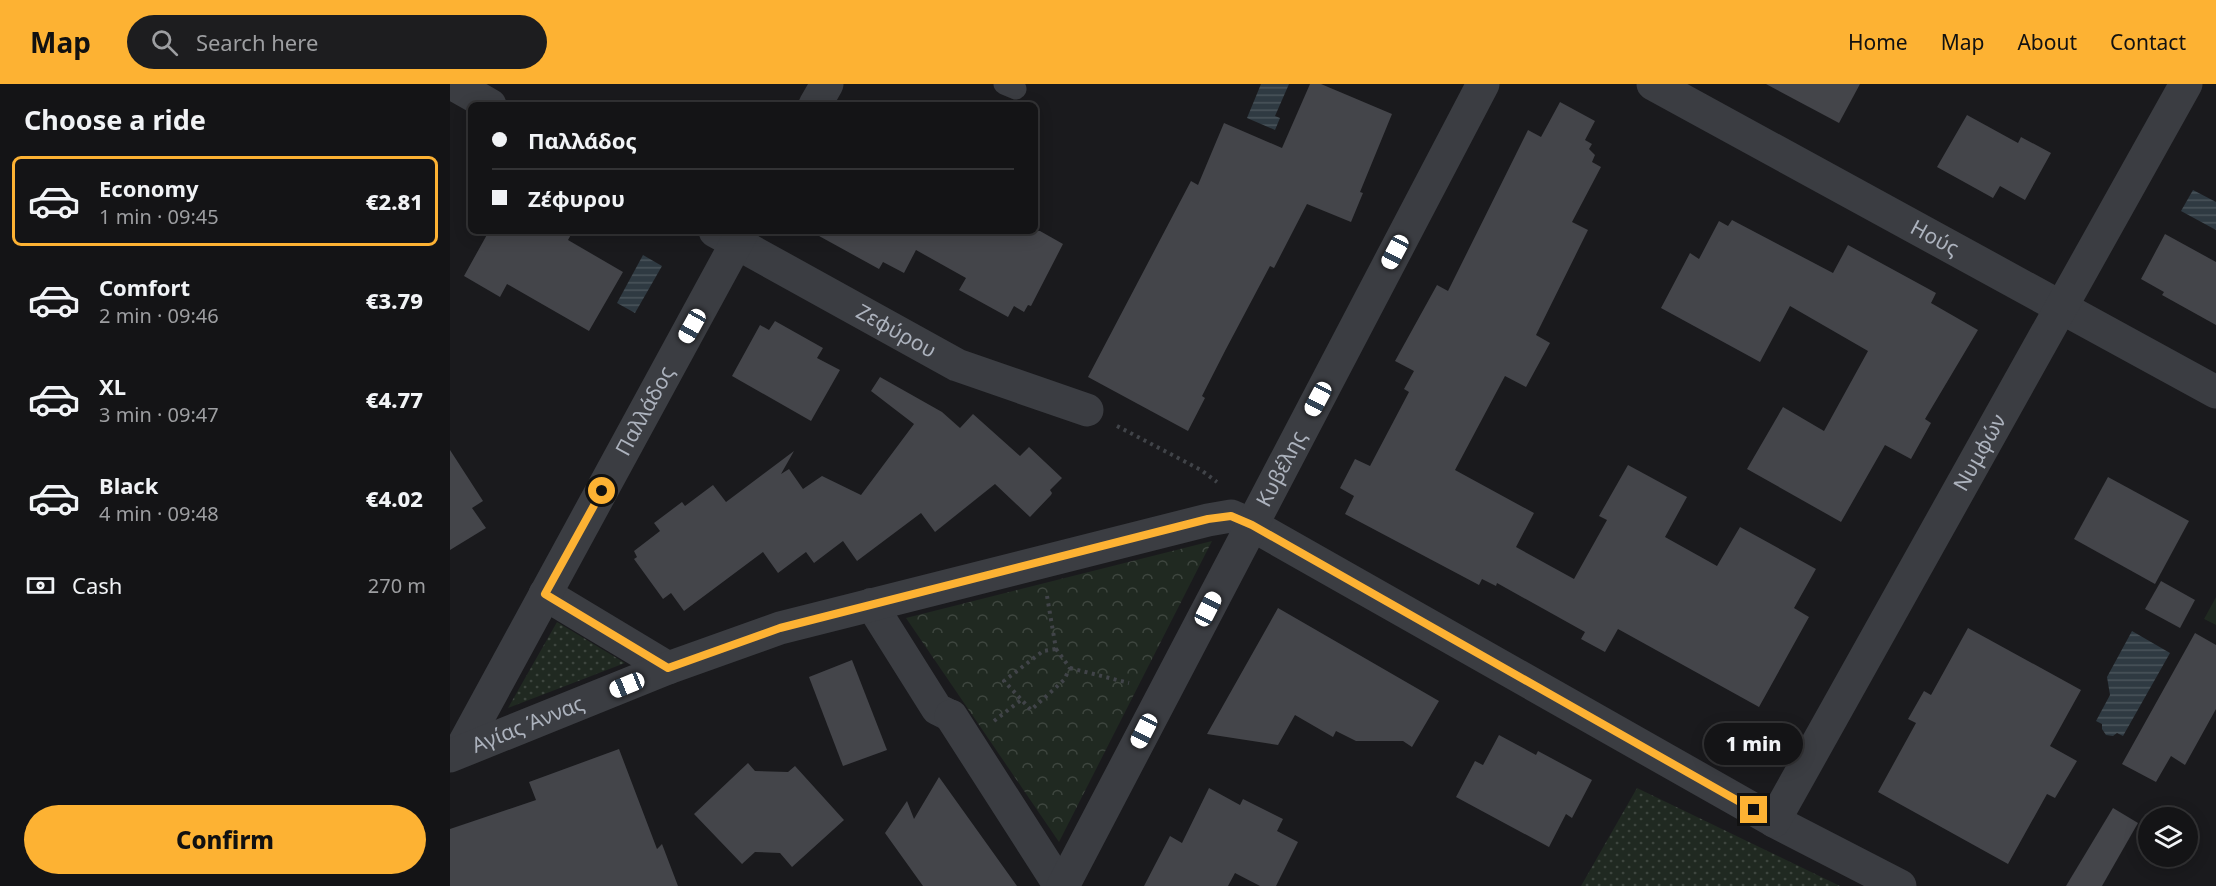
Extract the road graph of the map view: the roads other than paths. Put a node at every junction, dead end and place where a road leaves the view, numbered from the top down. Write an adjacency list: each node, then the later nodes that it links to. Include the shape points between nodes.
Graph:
1 (453, 84): 6 (street)
2 (827, 84): 7 (street)
3 (1483, 84): 12 (street, Κυβέλης)
4 (1653, 84): 9 (street, Ηούς)
5 (2186, 84): 9 (street, Νυμφών)
6 (485, 102)
7 (817, 102)
8 (732, 235): 11 (street, Ζεφύρου, via 957,365); 13 (street, Παλλάδος)
9 (2061, 305): 10 (street, Ηούς); 18 (street, Νυμφών)
10 (2216, 392)
11 (1087, 410)
12 (1241, 520): 14 (street, Αγίας Άννας, via 1208,519); 18 (street); 19 (street, Κυβέλης, via 1164,693)
13 (545, 594): 15 (street); 17 (street, Παλλάδος)
14 (872, 604): 15 (street, Αγίας Άννας, via 780,628); 16 (street, via 937,709)
15 (668, 668): 17 (street, Αγίας Άννας)
16 (951, 716): 19 (street)
17 (455, 754)
18 (1774, 821): 20 (street)
19 (1062, 886)
20 (1900, 886)

